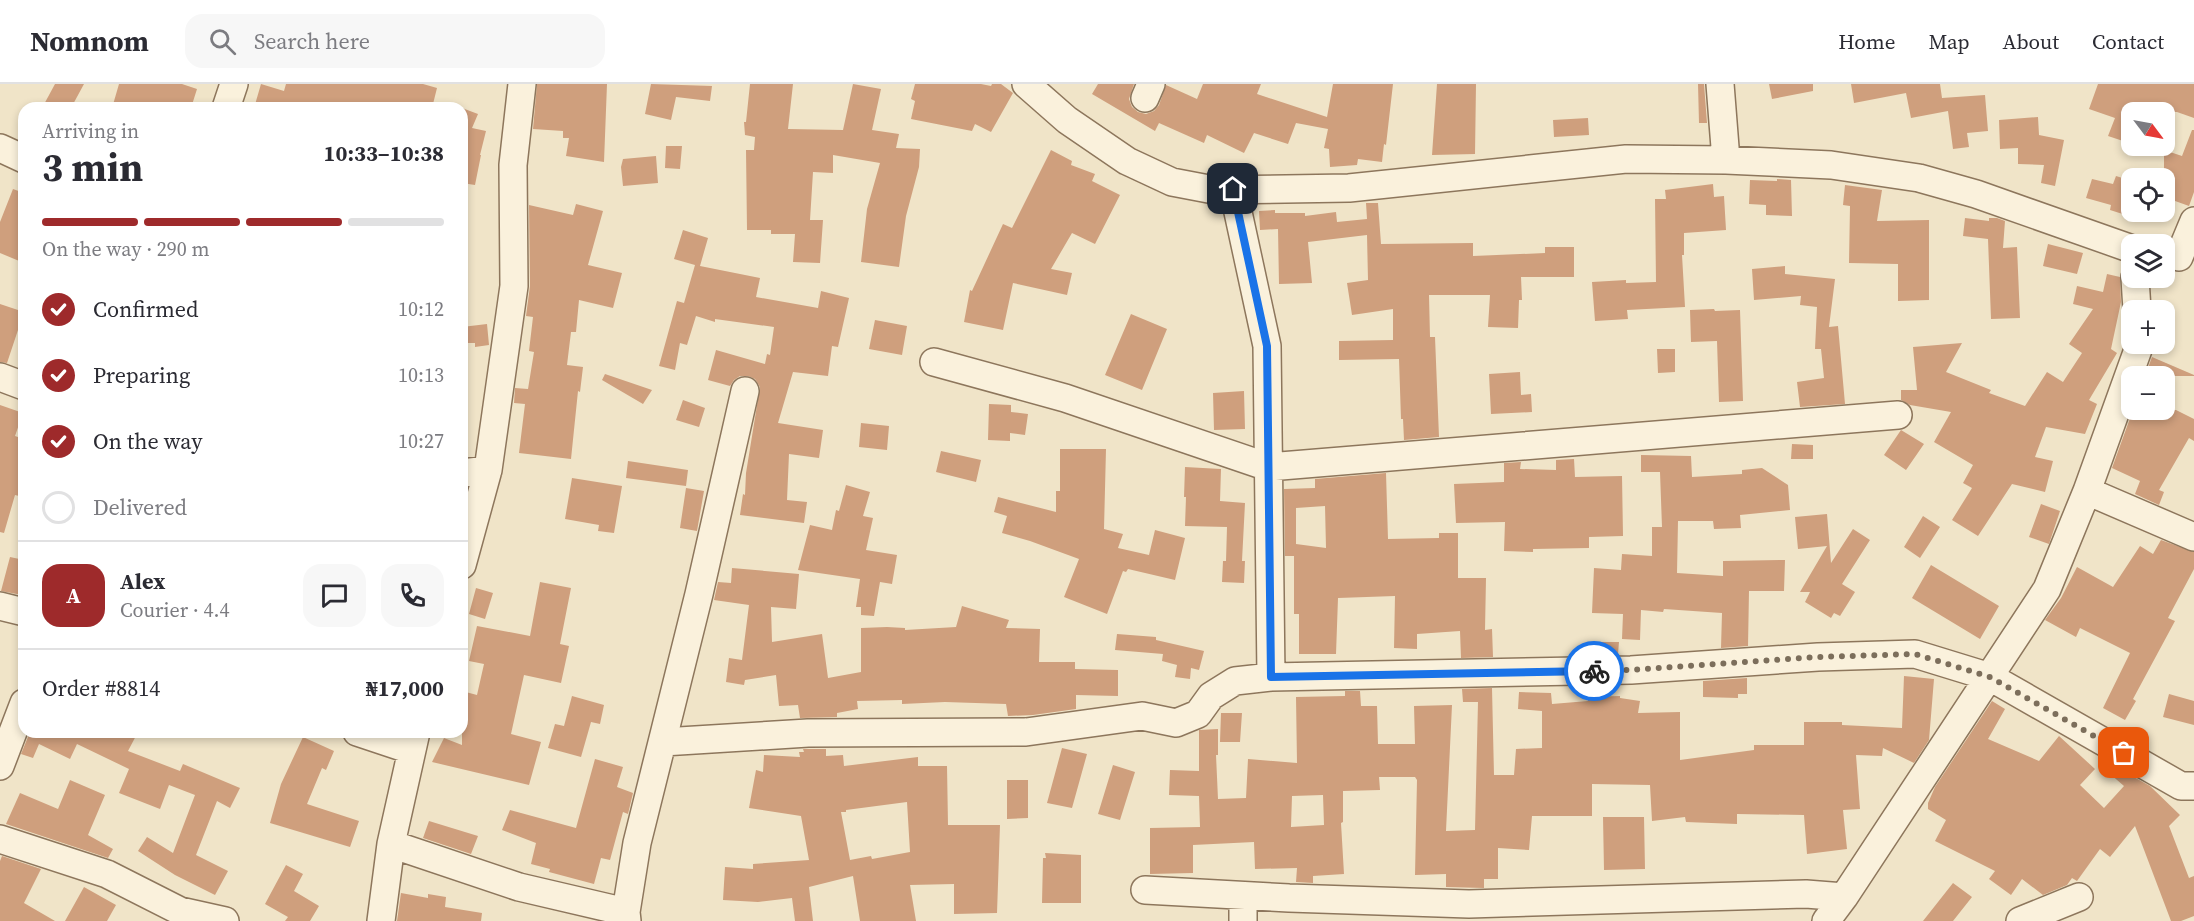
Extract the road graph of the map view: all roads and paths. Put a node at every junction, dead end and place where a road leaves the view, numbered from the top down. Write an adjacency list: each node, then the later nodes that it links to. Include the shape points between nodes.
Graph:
1 (234, 84): 5 (street)
2 (522, 84): 20 (street, via 513,165 513,286)
3 (1026, 84): 9 (street, via 1067,120 1127,161 1172,182 1214,190)
4 (1720, 84): 8 (street)
5 (228, 102)
6 (0, 148): 7 (street)
7 (18, 156)
8 (1726, 160): 9 (street, via 1626,159 1349,188); 11 (street, via 1832,165 1919,178)
9 (1233, 189): 19 (street, via 1267,346)
10 (2194, 221): 12 (street)
11 (2121, 245)
12 (2179, 257)
13 (2136, 354): 21 (street)
14 (934, 362): 19 (street, via 1065,399)
15 (0, 377): 16 (street)
16 (18, 384)
17 (745, 391): 31 (street)
18 (1898, 415): 19 (street)
19 (1268, 467): 26 (street)
20 (475, 471): 22 (street)
21 (2087, 491): 23 (street); 27 (street, via 2047,590)
22 (468, 522)
23 (2194, 537)
24 (0, 606): 25 (street)
25 (18, 610)
26 (1271, 677): 27 (street, via 1630,670 1915,654); 31 (street, via 1235,681 1211,696 1198,714 1176,723 1142,716 1026,732 808,733)
27 (1990, 677): 33 (street, via 2181,786); 37 (street)
28 (18, 719): 32 (street)
29 (395, 738): 30 (street)
30 (414, 741): 35 (street)
31 (663, 742): 41 (street, via 637,843)
32 (0, 766)
33 (2194, 786)
34 (0, 839): 40 (street, via 107,874)
35 (391, 844): 41 (street, via 519,887); 43 (street)
36 (1145, 890): 39 (street)
37 (1844, 897): 39 (street, via 1806,894); 44 (street)
38 (2079, 897): 45 (street)
39 (1243, 908)
40 (179, 916): 42 (street)
41 (626, 917)
42 (225, 921)
43 (381, 921)
44 (1826, 921)
45 (2020, 921)

